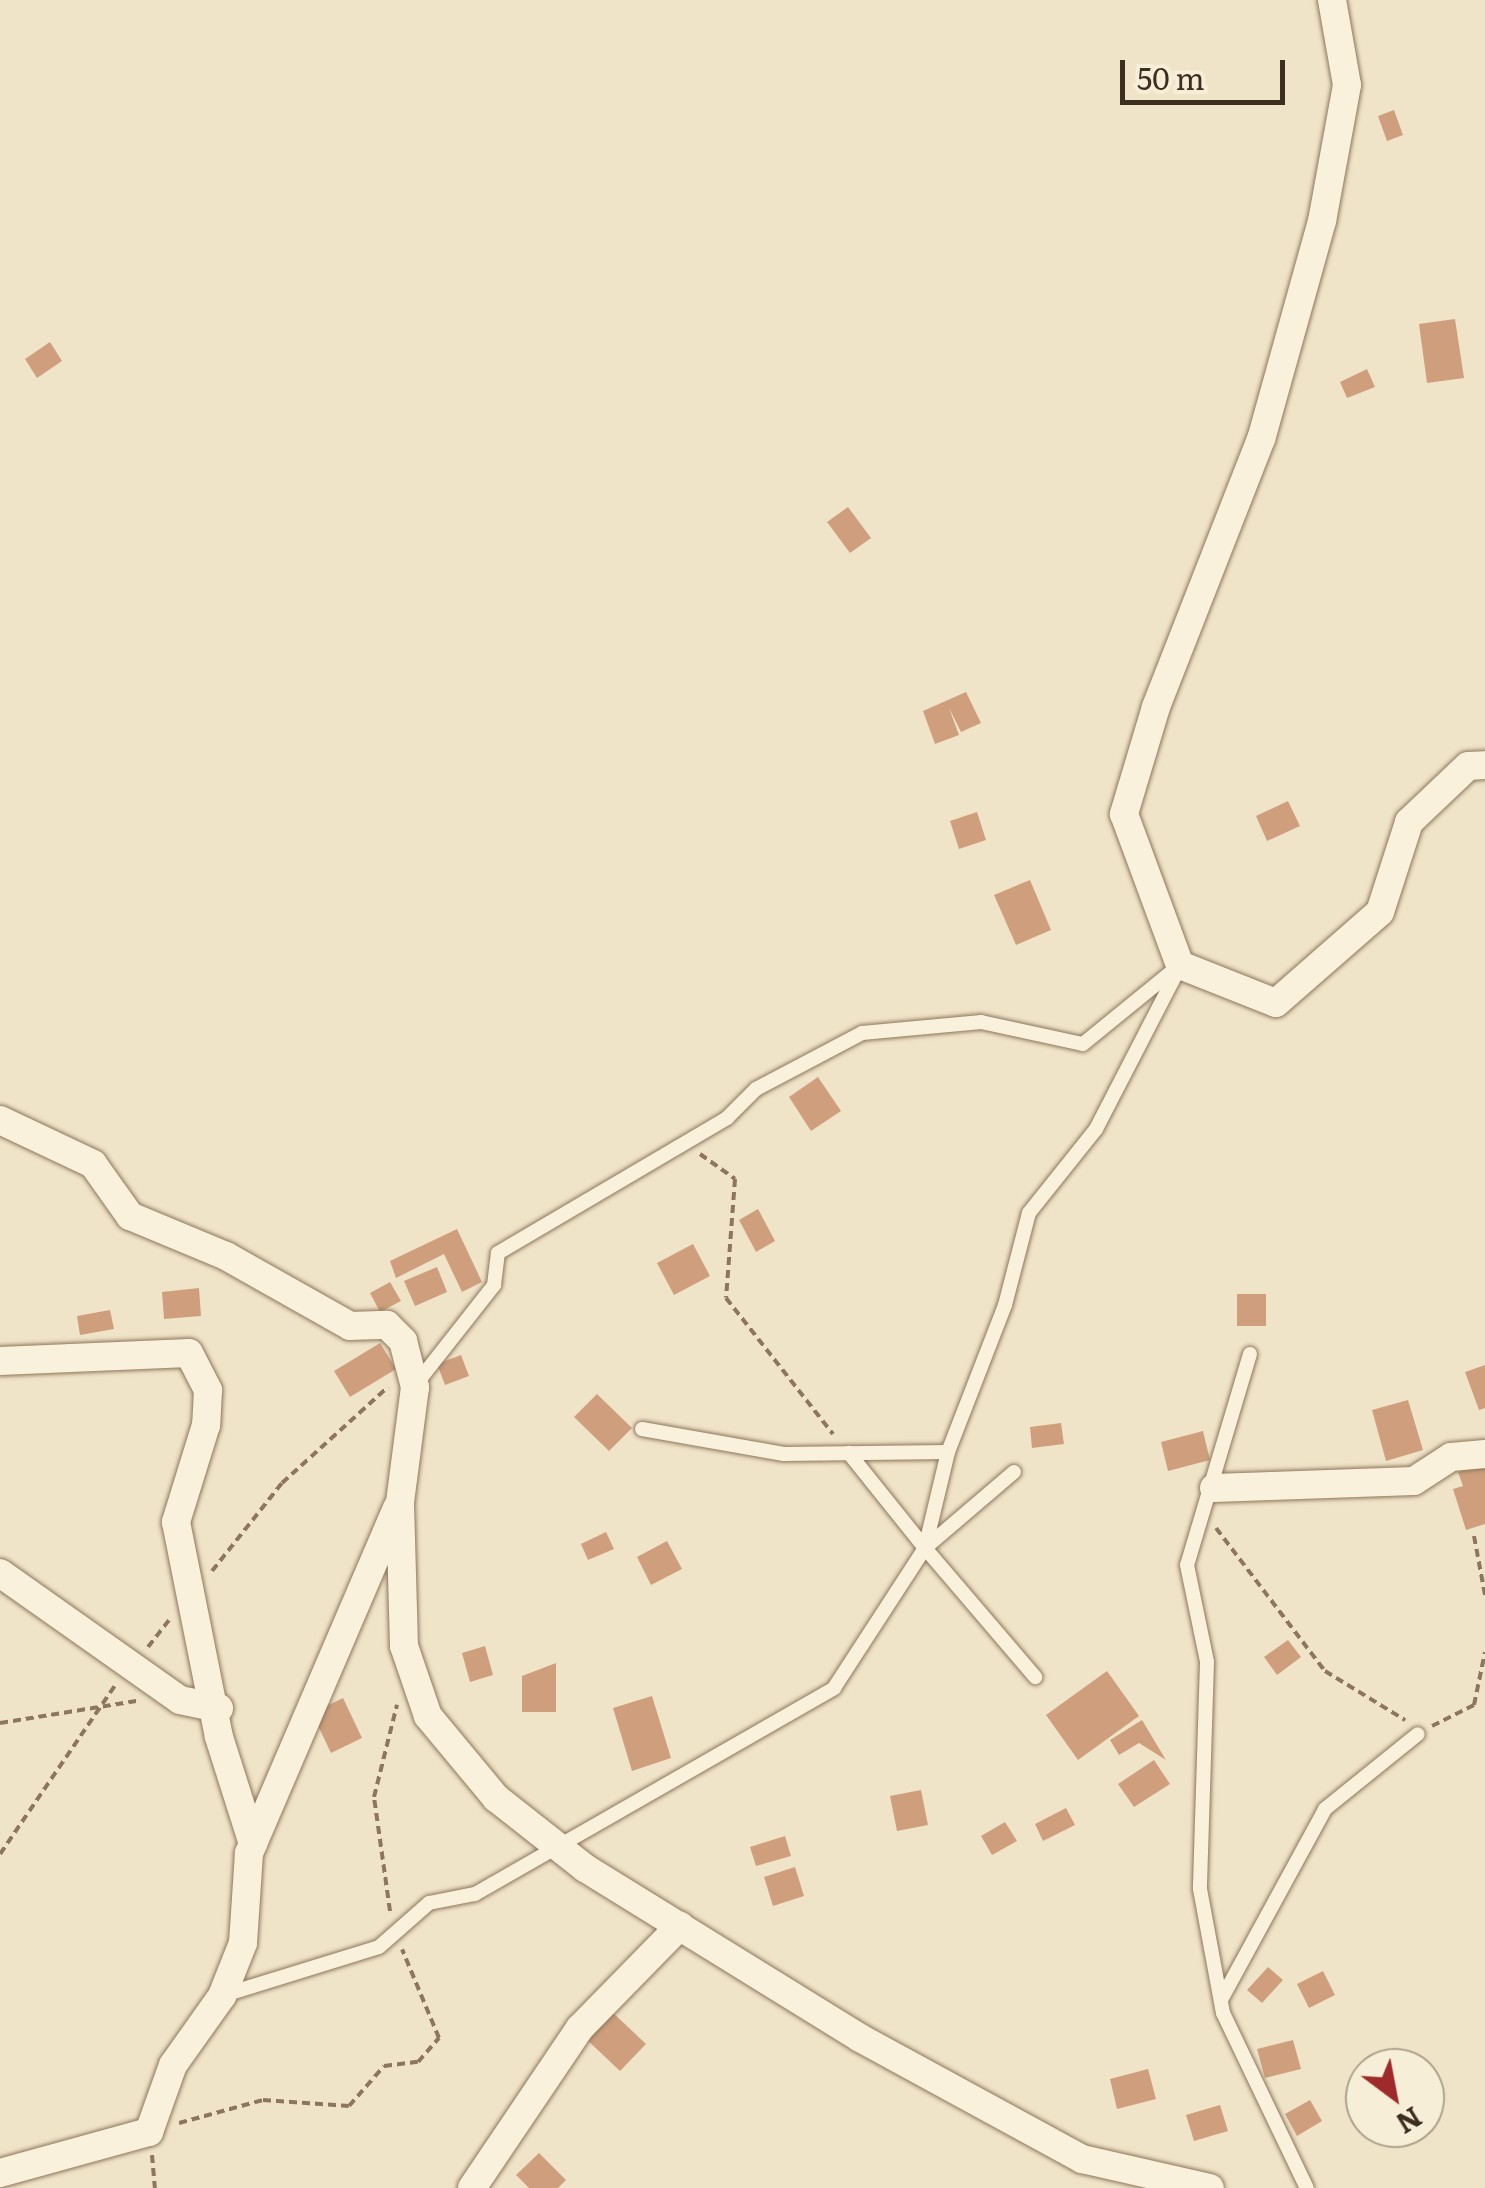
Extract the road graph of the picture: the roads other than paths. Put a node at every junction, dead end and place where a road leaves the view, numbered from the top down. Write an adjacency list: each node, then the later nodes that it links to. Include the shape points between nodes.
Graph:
1 (1332, 0): 3 (street, via 1347,85 1322,220 1261,439 1156,707 1124,814)
2 (1485, 765): 3 (street, via 1468,766 1409,822 1380,912 1276,1002)
3 (1180, 965): 7 (lane, via 1083,1044 981,1022 862,1033 498,1253 494,1284); 9 (lane, via 1096,1129 1028,1213 1006,1304)
4 (0, 1120): 7 (street, via 93,1164 148,1226 226,1256 350,1326 387,1325 403,1342)
5 (1250, 1354): 13 (lane, via 1233,1391)
6 (0, 1361): 18 (street, via 189,1352 208,1390 206,1425 176,1522)
7 (416, 1387): 14 (street)
8 (642, 1428): 10 (lane, via 784,1454)
9 (948, 1452): 10 (lane); 15 (lane)
10 (849, 1454): 15 (lane)
11 (1485, 1454): 13 (street, via 1451,1457 1414,1480)
12 (1014, 1472): 15 (lane)
13 (1210, 1501): 24 (lane, via 1187,1566 1207,1662 1200,1890)
14 (400, 1502): 20 (street); 21 (street, via 404,1646 428,1716 496,1798)
15 (926, 1548): 17 (lane); 21 (lane, via 834,1688)
16 (0, 1573): 18 (street, via 180,1700)
17 (1035, 1676)
18 (218, 1708): 20 (street, via 218,1737)
19 (1418, 1734): 24 (lane, via 1325,1809)
20 (254, 1844): 23 (street, via 243,1943)
21 (560, 1848): 22 (street); 23 (lane, via 475,1894 429,1903 379,1947)
22 (680, 1926): 26 (street, via 580,2028); 27 (street, via 860,2038 1082,2159)
23 (222, 1996): 25 (street, via 172,2065 149,2132)
24 (1221, 2000): 28 (lane)
25 (0, 2173)
26 (472, 2188)
27 (1210, 2188)
28 (1307, 2188)

